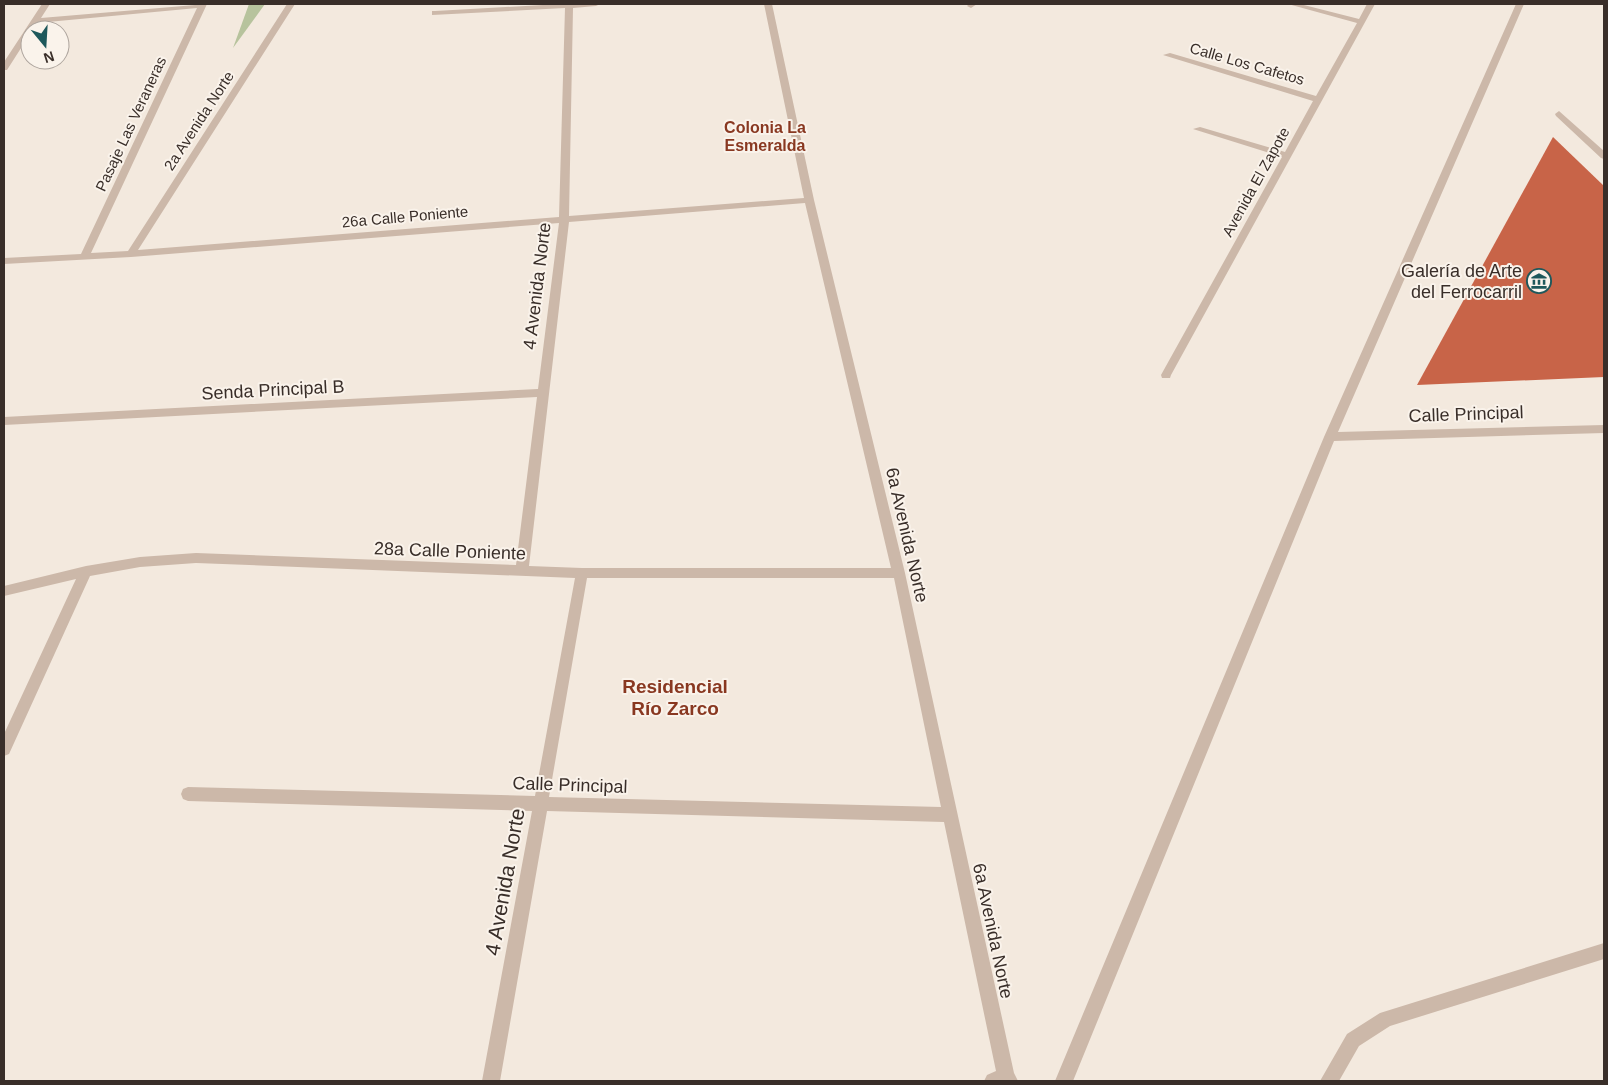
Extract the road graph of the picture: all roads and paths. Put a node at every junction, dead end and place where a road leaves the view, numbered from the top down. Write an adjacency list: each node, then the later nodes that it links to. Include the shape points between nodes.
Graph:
1 (46, 4): 11 (street)
2 (203, 4): 12 (street); 25 (street, Pasaje Las Veraneras)
3 (291, 4): 24 (street, 2a Avenida Norte)
4 (569, 4): 5 (street); 10 (street); 23 (street, 4 Avenida Norte)
5 (596, 4)
6 (768, 4): 22 (street, 6a Avenida Norte)
7 (1292, 4): 13 (street)
8 (1371, 4): 13 (street, Avenida El Zapote)
9 (1520, 4): 31 (street)
10 (435, 13)
11 (35, 20)
12 (44, 20)
13 (1362, 22): 17 (street, Avenida El Zapote)
14 (20, 43): 16 (street)
15 (1167, 55): 17 (street, Calle Los Cafetos)
16 (4, 68)
17 (1319, 100): 20 (street, Avenida El Zapote)
18 (1559, 114): 21 (street)
19 (1197, 129): 20 (street)
20 (1287, 156): 27 (street, Avenida El Zapote)
21 (1604, 156)
22 (809, 200): 23 (street, 26a Calle Poniente); 35 (street, 6a Avenida Norte)
23 (564, 220): 24 (street, 26a Calle Poniente); 28 (street, 4 Avenida Norte)
24 (131, 254): 25 (street, 26a Calle Poniente)
25 (84, 257): 26 (street, 26a Calle Poniente)
26 (4, 261)
27 (1166, 375)
28 (544, 393): 29 (street, Senda Principal B); 32 (street, 4 Avenida Norte)
29 (4, 421)
30 (1604, 429): 31 (street, Calle Principal)
31 (1330, 437): 44 (street)
32 (522, 571): 33 (street, 28a Calle Poniente, via 196,558 140,562); 34 (street, 28a Calle Poniente)
33 (86, 572): 36 (street, 28a Calle Poniente); 37 (street)
34 (582, 573): 35 (street, 28a Calle Poniente); 39 (street, 4 Avenida Norte)
35 (899, 573): 40 (street, 6a Avenida Norte)
36 (4, 591)
37 (4, 748)
38 (188, 794): 39 (street, Calle Principal)
39 (540, 803): 40 (street, Calle Principal); 43 (street, 4 Avenida Norte)
40 (951, 815): 42 (street, 6a Avenida Norte)
41 (1604, 951): 45 (street, via 1386,1019 1353,1040)
42 (1003, 1080)
43 (491, 1081)
44 (1064, 1081)
45 (1329, 1081)

